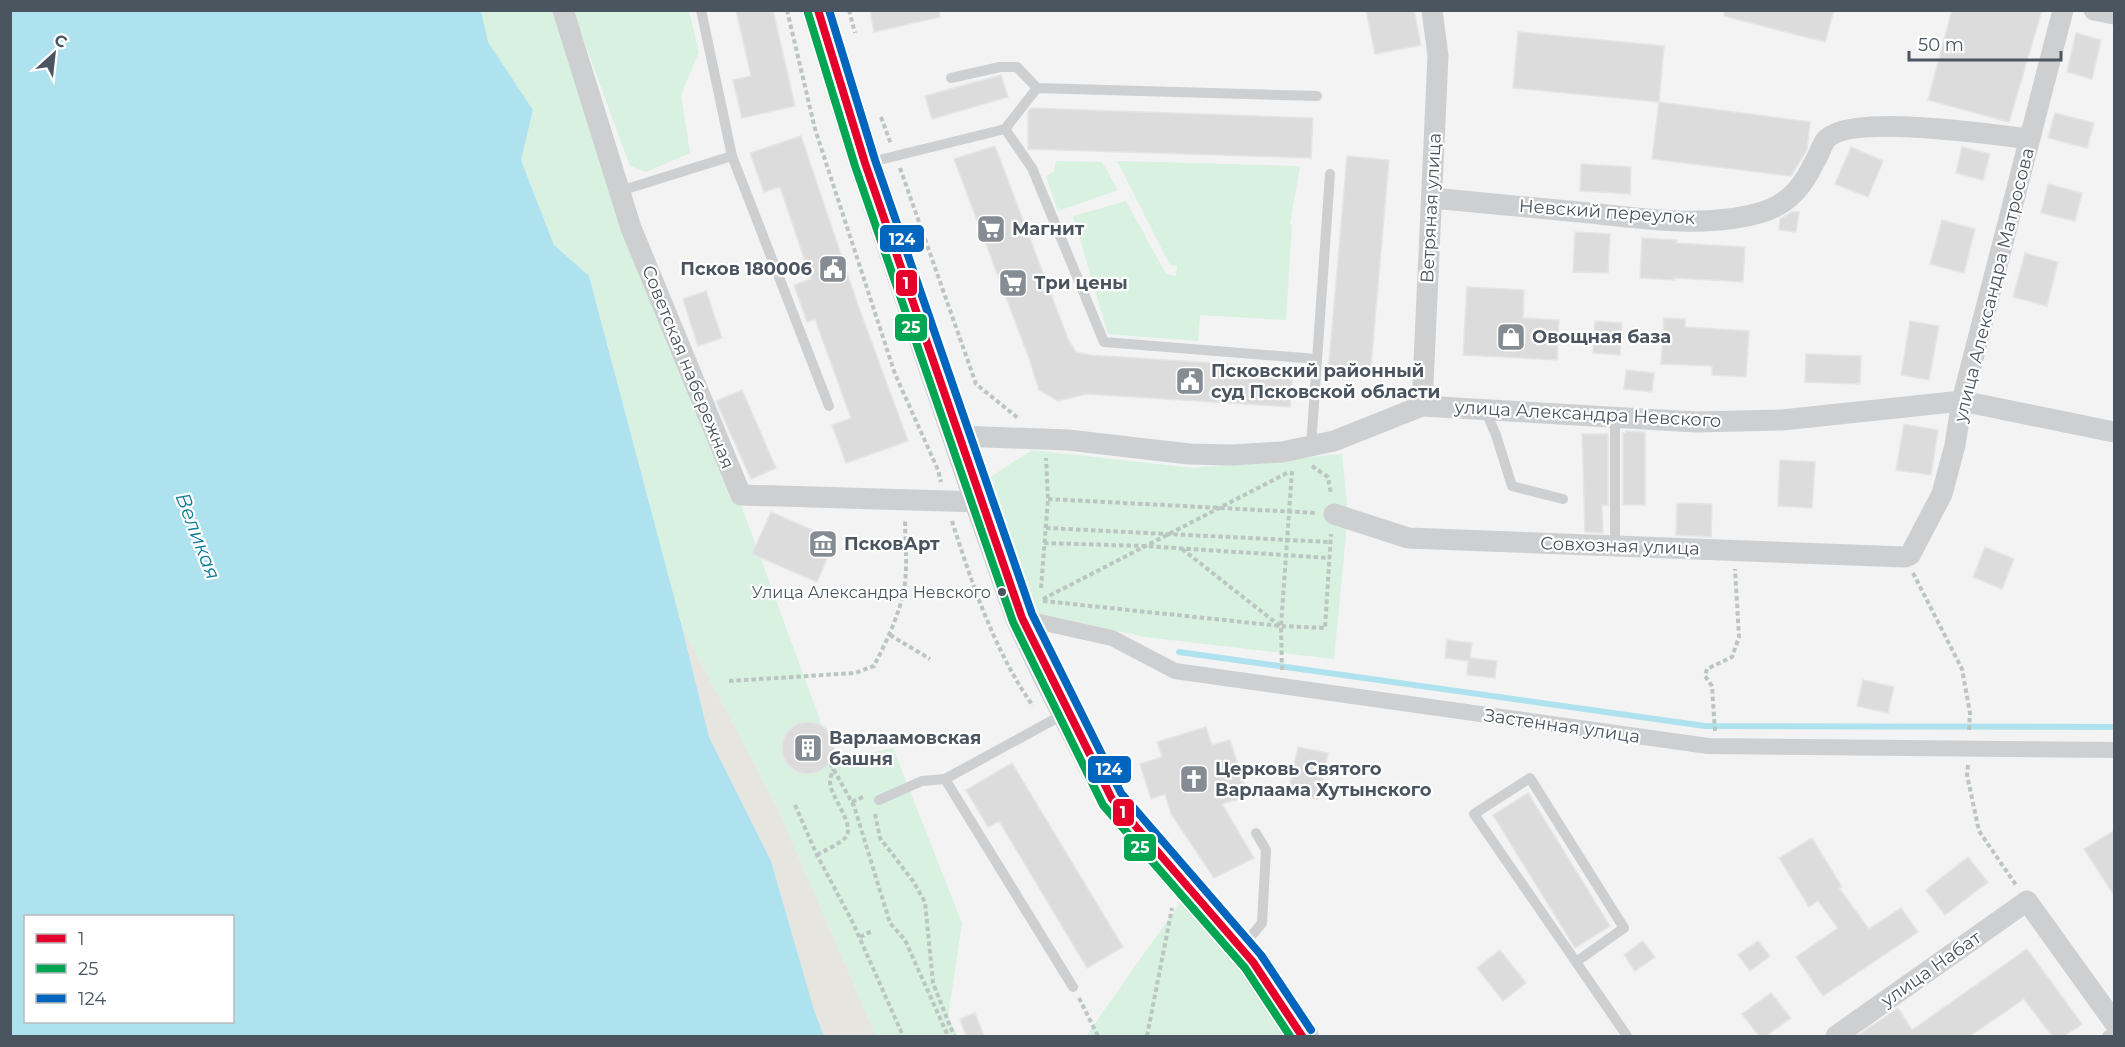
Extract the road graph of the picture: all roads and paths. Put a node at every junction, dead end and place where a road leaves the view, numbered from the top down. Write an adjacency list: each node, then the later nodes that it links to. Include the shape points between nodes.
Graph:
1 (563, 10): 18 (street, Советская набережная)
2 (702, 10): 14 (lane)
3 (787, 10): 34 (path, via 815,129 895,374 938,470)
4 (818, 10): 16 (main road)
5 (1432, 10): 19 (street, Ветряная улица, via 1438,56)
6 (2063, 10): 13 (street, улица Александра Матросова)
7 (2094, 10): 8 (street)
8 (2115, 14)
9 (951, 78): 10 (lane, via 1017,67)
10 (1037, 88): 11 (lane); 12 (lane)
11 (1317, 96)
12 (1005, 129): 15 (lane); 20 (lane, via 1032,168 1104,342)
13 (2030, 139): 19 (street, Невский переулок, via 1940,128 1839,131 1826,139 1804,182 1788,201 1730,219 1663,220); 21 (street, улица Александра Матросова)
14 (732, 156): 18 (lane); 22 (lane)
15 (896, 156): 16 (lane); 28 (path, via 976,384)
16 (865, 163): 27 (main road)
17 (1329, 174): 20 (lane)
18 (620, 192): 33 (street, Советская набережная, via 631,228 741,495)
19 (1432, 198): 23 (street, Ветряная улица)
20 (1317, 359): 29 (lane)
21 (1962, 401): 25 (street, улица Александра Невского, via 1782,420 1696,422); 26 (street, улица Александра Невского); 49 (street, улица Александра Матросова, via 1942,495)
22 (829, 406)
23 (1422, 406): 24 (street, улица Александра Невского); 29 (street, улица Александра Невского)
24 (1485, 409): 25 (street, улица Александра Невского); 32 (lane, via 1512,486)
25 (1615, 417): 44 (lane)
26 (2115, 432)
27 (958, 436): 28 (street, улица Александра Невского); 35 (main road)
28 (1044, 439): 29 (street, улица Александра Невского, via 1189,454); 31 (path)
29 (1309, 454): 30 (path); 38 (path, via 1328,477)
30 (1292, 471): 36 (path); 37 (path)
31 (1048, 499): 36 (path); 39 (path)
32 (1563, 499)
33 (904, 500): 34 (street, Советская набережная); 53 (path, via 904,589)
34 (946, 501): 35 (street, Советская набережная); 57 (path, via 969,575 1022,690)
35 (981, 502): 51 (main road)
36 (1220, 508): 37 (path); 40 (path)
37 (1289, 511): 38 (path); 41 (path)
38 (1334, 514): 42 (path); 44 (street, Совхозная улица, via 1408,538)
39 (1046, 528): 40 (path); 43 (path)
40 (1170, 533): 41 (path); 45 (path)
41 (1287, 540): 42 (path); 48 (path)
42 (1330, 542): 50 (path)
43 (1044, 543): 45 (path); 51 (path)
44 (1615, 545): 47 (street, Совхозная улица)
45 (1144, 546): 46 (path); 51 (path)
46 (1182, 549): 48 (path); 52 (path)
47 (1733, 550): 49 (street, Совхозная улица); 58 (path, via 1739,637 1732,657 1707,669)
48 (1286, 555): 50 (path); 52 (path)
49 (1907, 556): 59 (path, via 1962,669 1970,712)
50 (1330, 558): 52 (path, via 1325,628)
51 (1034, 614): 52 (path); 57 (main road); 59 (street, Застенная улица, via 1112,638 1175,671 1708,746)
52 (1281, 626): 55 (path)
53 (890, 635): 54 (path); 56 (path, via 874,666 855,673)
54 (930, 659)
55 (1282, 667)
56 (729, 681)
57 (1056, 718): 63 (lane); 70 (main road, via 1112,799)
58 (1714, 721)
59 (1969, 742): 60 (street, Застенная улица); 71 (path, via 1967,775 1979,831)
60 (2115, 750)
61 (830, 763): 62 (path)
62 (833, 769): 66 (path); 69 (path, via 832,792 848,831 846,837)
63 (945, 778): 65 (lane, via 922,781); 78 (lane)
64 (867, 792): 66 (path)
65 (879, 800): 83 (path, via 874,811 880,838 925,902 933,983)
66 (852, 802): 72 (path)
67 (795, 805): 69 (path)
68 (1256, 833): 76 (lane, via 1266,850 1262,923)
69 (817, 855): 75 (path)
70 (1178, 876): 76 (main road); 85 (path)
71 (2027, 901): 79 (street); 88 (street, улица Набат)
72 (890, 923): 73 (path); 82 (path, via 905,940)
73 (883, 926)
74 (872, 931): 75 (path)
75 (860, 937): 81 (path)
76 (1241, 948): 86 (main road)
77 (1576, 962): 77 (lane, via 1474,814 1530,778 1624,928); 87 (lane)
78 (1073, 987): 84 (path)
79 (2112, 1012)
80 (2115, 1031): 89 (lane)
81 (903, 1036)
82 (948, 1036)
83 (954, 1036)
84 (1098, 1036)
85 (1147, 1036)
86 (1302, 1036)
87 (1627, 1036)
88 (1836, 1036)
89 (2107, 1036)

